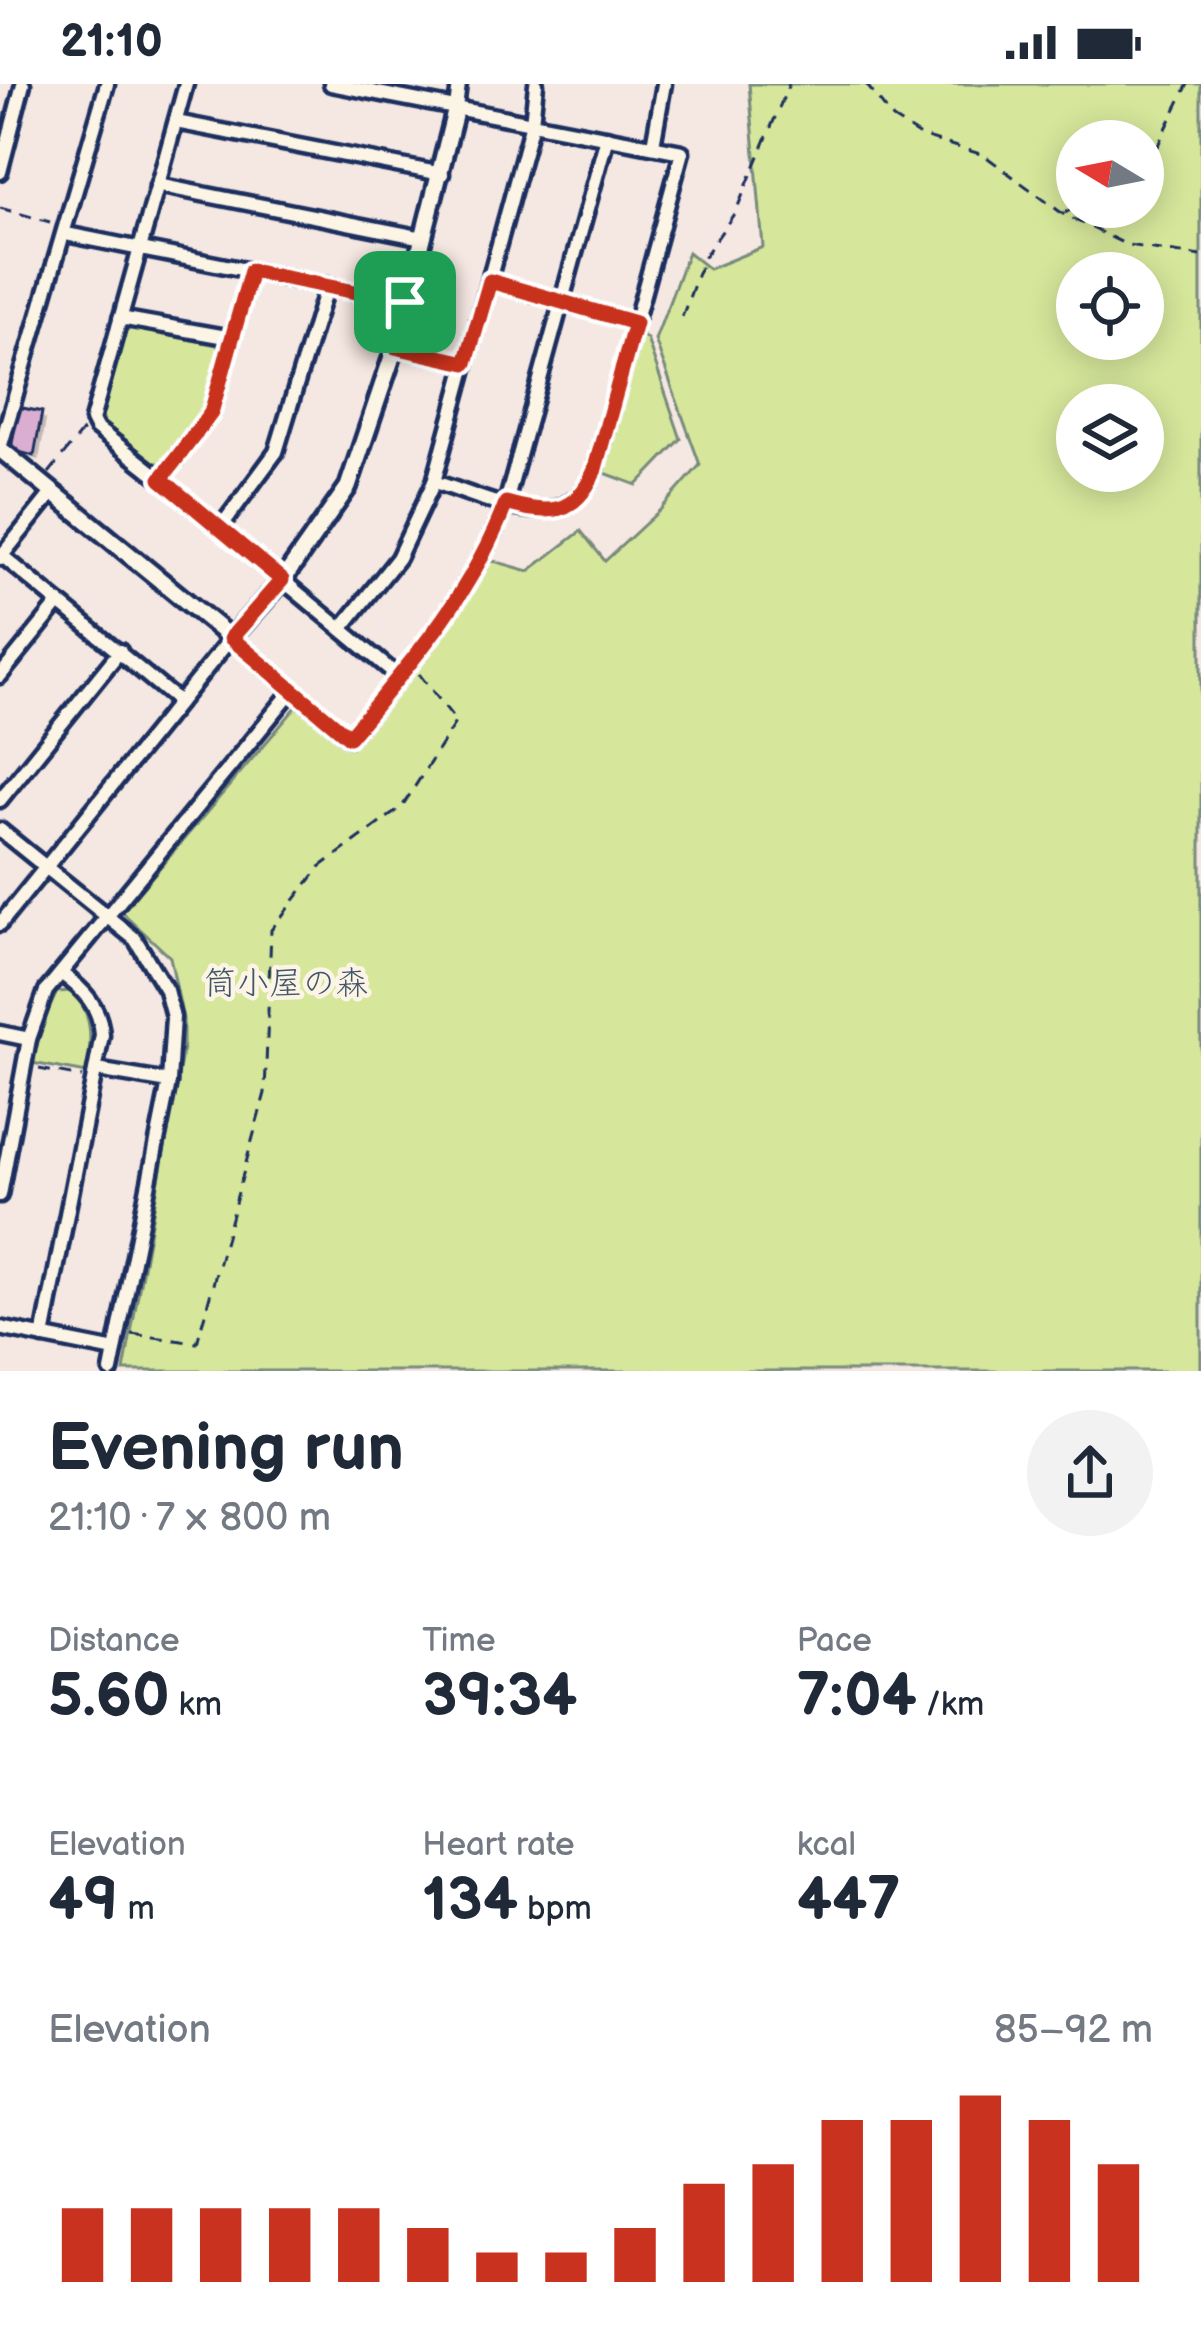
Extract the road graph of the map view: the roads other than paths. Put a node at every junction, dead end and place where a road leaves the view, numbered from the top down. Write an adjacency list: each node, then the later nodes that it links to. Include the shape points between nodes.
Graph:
1 (23, 84): 14 (street)
2 (107, 84): 17 (street)
3 (186, 84): 10 (street)
4 (331, 84): 8 (street)
5 (459, 84): 9 (street)
6 (536, 84): 11 (street)
7 (664, 84): 13 (street)
8 (353, 86): 9 (street)
9 (456, 108): 11 (street); 15 (street)
10 (176, 122): 15 (street); 16 (street)
11 (532, 123): 12 (street); 21 (street)
12 (607, 137): 13 (street); 23 (street)
13 (653, 145): 26 (street, via 682,152)
14 (0, 172)
15 (442, 174): 18 (street)
16 (157, 185): 18 (street); 19 (street)
17 (66, 230): 19 (street); 30 (street)
18 (423, 238): 24 (street)
19 (139, 247): 20 (street); 25 (street)
20 (251, 271): 22 (street); 27 (street)
21 (490, 281): 23 (street); 29 (street)
22 (327, 285): 24 (street); 35 (street, via 276,452)
23 (563, 301): 26 (street); 34 (street)
24 (405, 302): 28 (street)
25 (120, 318): 27 (street); 31 (street, via 92,420)
26 (635, 323): 34 (street, via 583,494 552,511)
27 (232, 338): 31 (street, via 211,413)
28 (395, 347): 29 (street); 37 (street, via 348,487)
29 (466, 363): 32 (street)
30 (0, 448): 33 (street)
31 (161, 479): 35 (street)
32 (434, 482): 34 (street); 39 (street, via 398,558)
33 (46, 488): 36 (street); 40 (street)
34 (506, 503): 43 (street, via 473,577)
35 (220, 528): 37 (street)
36 (1, 556): 38 (street)
37 (282, 580): 39 (street); 40 (street)
38 (59, 603): 41 (street); 42 (street)
39 (342, 628): 43 (street)
40 (231, 638): 44 (street); 45 (street)
41 (119, 651): 45 (street); 46 (street)
42 (0, 676)
43 (399, 677): 44 (street, via 349,737)
44 (291, 692): 49 (street)
45 (179, 702): 48 (street)
46 (0, 800)
47 (0, 830): 48 (street)
48 (45, 869): 49 (street); 50 (street)
49 (108, 919): 51 (street); 55 (street, via 135,939 166,990 173,1017)
50 (0, 924)
51 (62, 974): 53 (street, via 46,991); 54 (street, via 87,994 101,1023)
52 (0, 1034): 53 (street)
53 (29, 1039): 56 (street)
54 (96, 1075): 55 (street); 58 (street)
55 (169, 1082): 59 (street)
56 (0, 1195)
57 (0, 1328): 58 (street)
58 (43, 1337): 59 (street)
59 (115, 1351): 60 (street)
60 (111, 1371)

